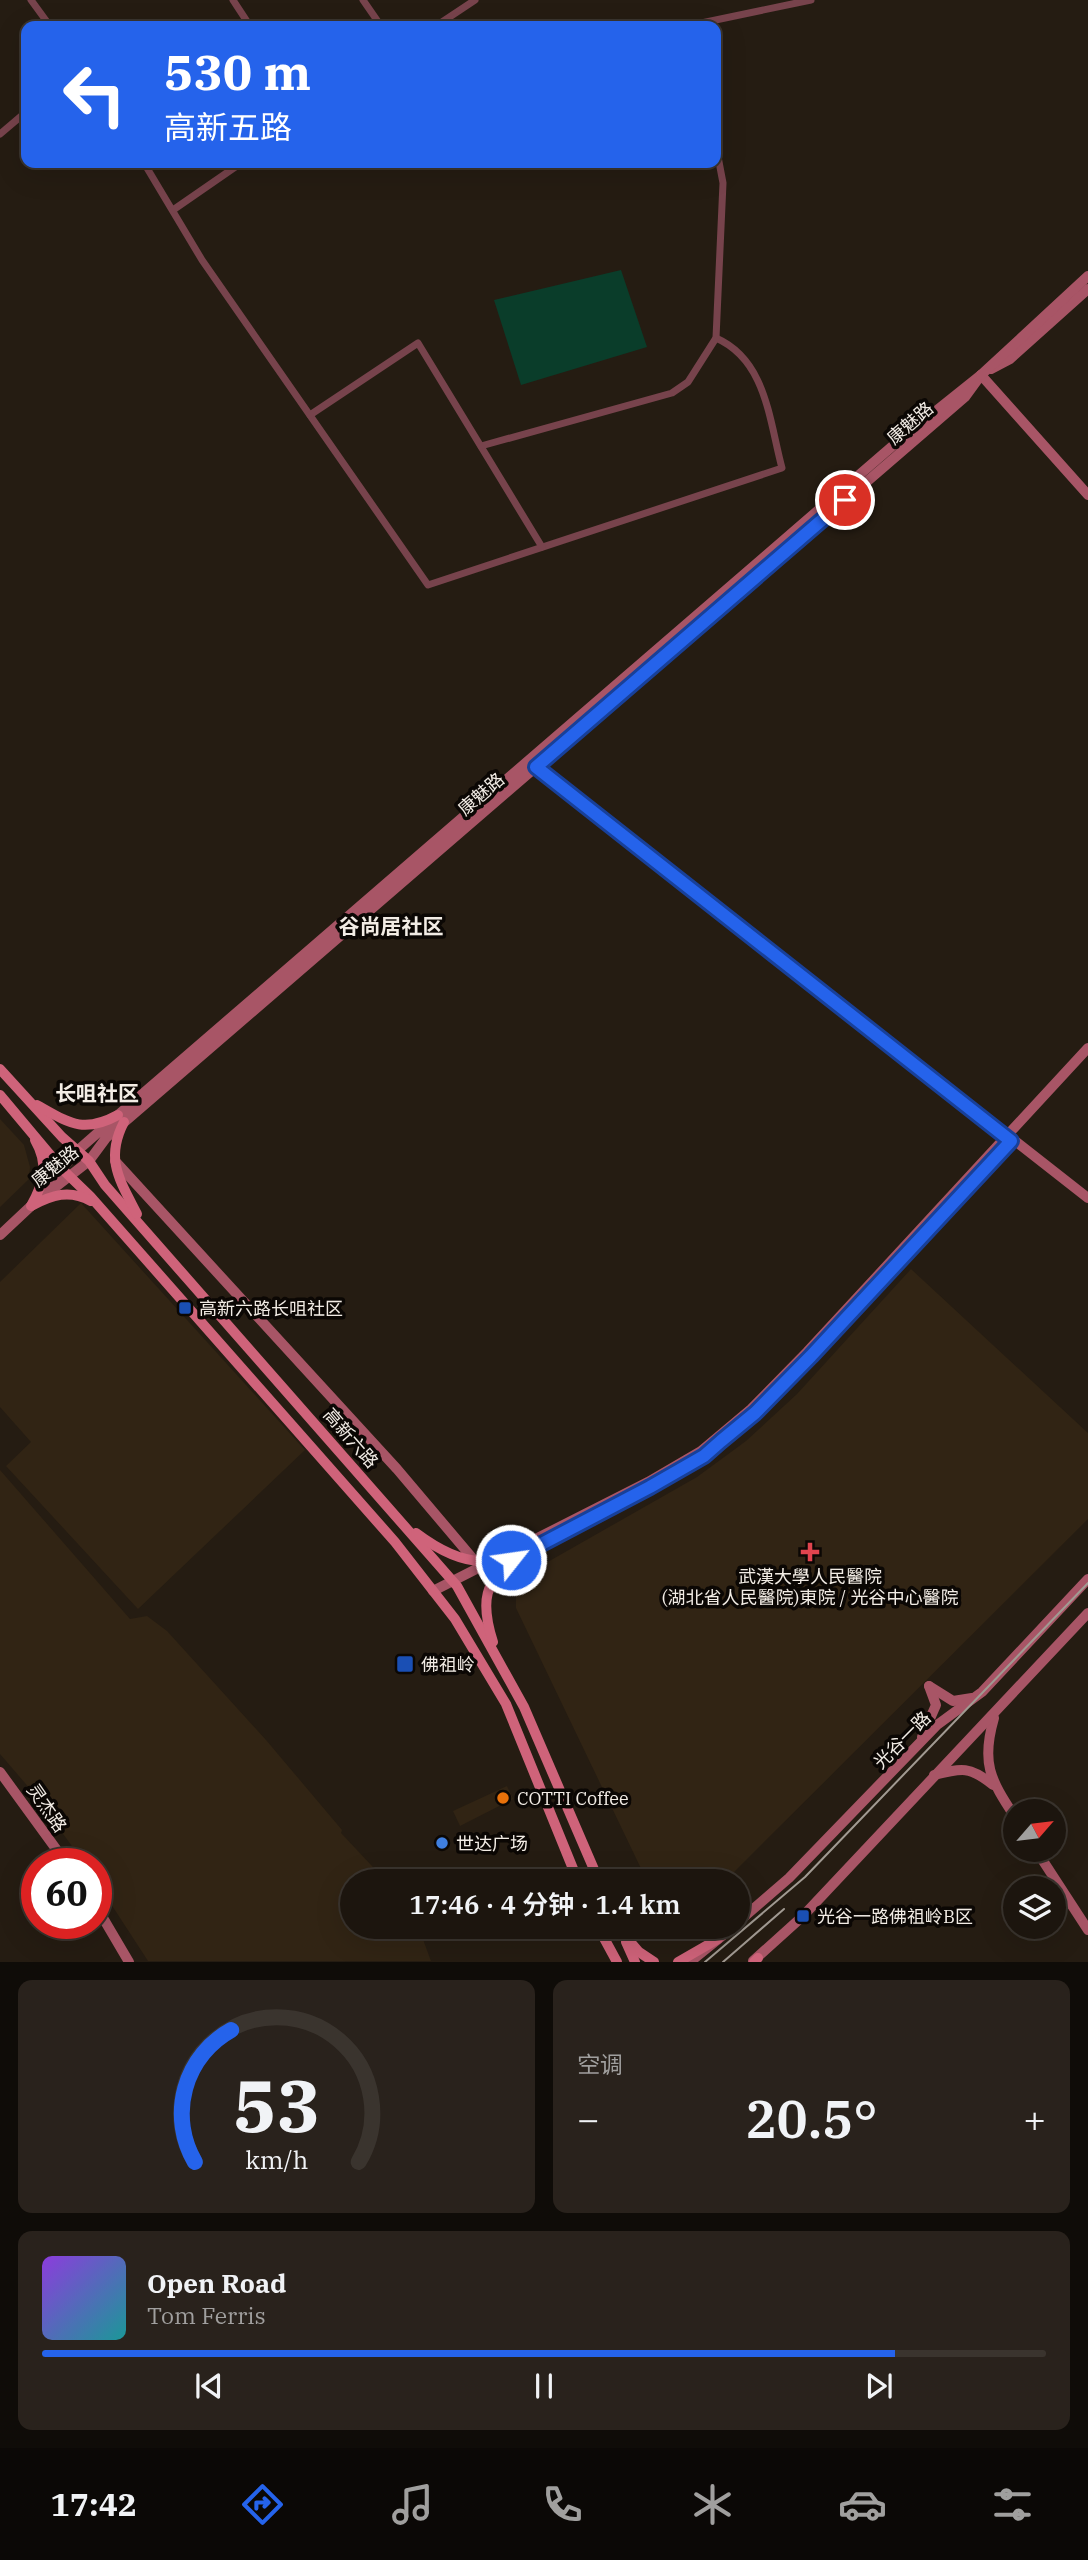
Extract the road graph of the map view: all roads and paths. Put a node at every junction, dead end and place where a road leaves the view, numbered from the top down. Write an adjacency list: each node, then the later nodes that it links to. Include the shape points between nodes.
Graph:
1 (31, 0): 6 (street)
2 (233, 0): 7 (street)
3 (363, 0): 8 (street)
4 (475, 0): 9 (street)
5 (811, 0): 10 (street)
6 (46, 21)
7 (247, 21)
8 (378, 21)
9 (444, 21)
10 (713, 21)
11 (21, 116): 12 (street)
12 (0, 134)
13 (147, 168): 16 (street)
14 (234, 168): 16 (street)
15 (720, 168): 19 (street)
16 (173, 210): 21 (street, via 202,260)
17 (1088, 276): 20 (main road, 康魅路)
18 (1088, 289): 20 (main road, 康魅路, via 1010,359)
19 (716, 338): 22 (street, via 688,382 672,393); 24 (street, via 734,346 757,373 782,468)
20 (981, 375): 23 (main road); 25 (main road, 康魅路, via 896,443)
21 (310, 415): 22 (street, via 418,342); 24 (street, via 428,585)
22 (481, 446): 24 (street)
23 (1088, 495)
24 (542, 547)
25 (533, 764): 32 (main road, 康魅路); 33 (main road)
26 (1088, 1048): 33 (main road)
27 (1088, 1057): 33 (main road)
28 (0, 1069): 30 (main road, 高新六路)
29 (0, 1095): 31 (main road, 高新六路)
30 (28, 1100): 32 (main road, via 86,1127); 34 (main road, 高新六路)
31 (18, 1114): 37 (main road, 高新六路); 40 (main road, via 43,1161 42,1188)
32 (121, 1119): 34 (main road, 康魅路); 35 (main road, 康魅路); 36 (main road, via 114,1142)
33 (1008, 1139): 38 (main road); 44 (main road, via 745,1422 704,1456); 45 (main road, via 751,1409 701,1451)
34 (77, 1151): 35 (main road, 高新六路); 37 (main road, 康魅路)
35 (89, 1161): 37 (main road, 康魅路); 41 (main road, 高新六路, via 104,1185)
36 (115, 1161): 41 (main road); 46 (main road, via 397,1469)
37 (66, 1172): 39 (main road, 高新六路); 40 (main road, 康魅路)
38 (1088, 1198)
39 (98, 1204): 40 (main road, via 66,1194); 49 (main road, 高新六路)
40 (31, 1206): 42 (main road, 康魅路)
41 (145, 1229): 43 (main road, 高新六路)
42 (0, 1235)
43 (400, 1520): 46 (main road, via 435,1547); 48 (main road, 高新六路)
44 (517, 1555): 48 (main road); 51 (main road, via 494,1575 487,1590 489,1628)
45 (503, 1556): 46 (main road, via 491,1562); 48 (main road)
46 (474, 1560)
47 (1088, 1579): 52 (main road, 光谷一路)
48 (455, 1584): 49 (main road); 51 (main road, 高新六路)
49 (436, 1594): 61 (main road, 高新六路, via 506,1704)
50 (1088, 1613): 53 (main road)
51 (500, 1664): 62 (main road, 高新六路, via 524,1707)
52 (982, 1692): 54 (main road, 光谷一路); 54 (main road, via 969,1700 953,1701 929,1686 936,1705)
53 (995, 1715): 56 (main road); 57 (main road, via 987,1765)
54 (919, 1743): 63 (main road, 光谷一路, via 799,1868)
55 (0, 1772): 59 (main road, 灵杰路)
56 (934, 1775): 57 (main road, via 976,1770); 71 (main road, via 803,1916)
57 (996, 1788): 58 (main road)
58 (1003, 1799)
59 (55, 1848)
60 (1044, 1862): 64 (main road)
61 (573, 1869)
62 (594, 1869)
63 (750, 1912)
64 (1088, 1930)
65 (112, 1932): 72 (main road)
66 (601, 1939): 73 (main road)
67 (604, 1939): 74 (main road)
68 (624, 1939): 75 (main road)
69 (628, 1939): 76 (main road)
70 (718, 1940): 77 (main road); 78 (main road, 光谷一路)
71 (755, 1960)
72 (130, 1962)
73 (609, 1962)
74 (617, 1962)
75 (635, 1962)
76 (654, 1962)
77 (678, 1962)
78 (690, 1962)

